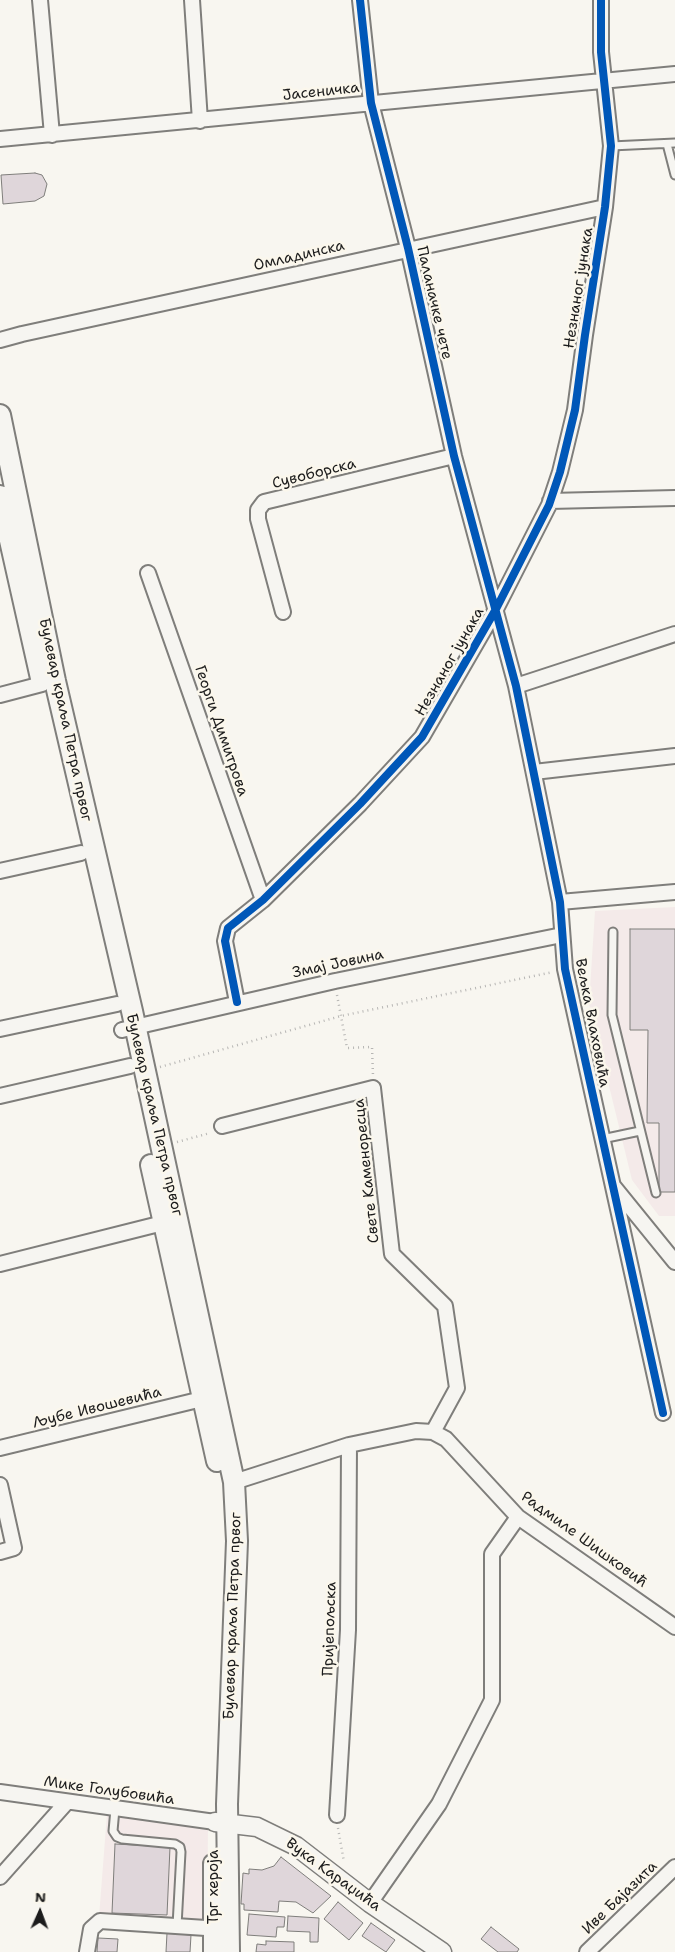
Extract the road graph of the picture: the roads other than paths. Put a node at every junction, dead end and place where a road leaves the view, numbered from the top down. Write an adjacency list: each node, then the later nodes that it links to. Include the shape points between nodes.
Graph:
1 (40, 0): 9 (street)
2 (192, 0): 8 (street)
3 (360, 0): 7 (street, Паланачке чете)
4 (601, 0): 6 (street, Незнаног јунака)
5 (675, 74): 6 (street, Јасеничка)
6 (603, 81): 7 (street, Јасеничка); 13 (street, Незнаног јунака)
7 (371, 103): 8 (street, Јасеничка); 16 (street, Паланачке чете)
8 (200, 121): 9 (street, Јасеничка)
9 (52, 135): 10 (street, Јасеничка)
10 (0, 139)
11 (675, 143): 12 (lane)
12 (667, 144): 13 (lane); 14 (lane)
13 (611, 146): 15 (street, Незнаног јунака)
14 (675, 175)
15 (605, 207): 16 (street, Омладинска); 22 (street, Незнаног јунака, via 575,410)
16 (408, 248): 17 (street, Омладинска); 19 (street, Паланачке чете)
17 (0, 340)
18 (0, 415): 41 (main road, Булевар краља Петра првог)
19 (454, 456): 24 (street, Паланачке чете); 25 (street, Сувоборска, via 264,502 258,510 258,519)
20 (0, 496): 27 (main road, Булевар краља Петра првог)
21 (675, 498): 22 (street)
22 (550, 502): 24 (street, Незнаног јунака)
23 (148, 573): 35 (street, Георги Димитрова)
24 (496, 609): 28 (street, Вељка Влаховића); 35 (street, Незнаног јунака, via 422,737)
25 (283, 612)
26 (675, 634): 28 (street)
27 (42, 684): 29 (street); 32 (main road, Булевар краља Петра првог)
28 (516, 686): 31 (street, Вељка Влаховића)
29 (0, 695)
30 (675, 756): 31 (street)
31 (534, 772): 36 (street, Вељка Влаховића)
32 (81, 854): 33 (street); 40 (main road, Булевар краља Петра првог)
33 (0, 872)
34 (675, 892): 36 (street)
35 (263, 900): 39 (street, Незнаног јунака, via 228,928 225,941)
36 (560, 902): 38 (street, Вељка Влаховића)
37 (613, 932): 46 (lane, via 612,1015)
38 (562, 935): 39 (street, Змај Јовина); 47 (street, Вељка Влаховића, via 565,969)
39 (237, 1002): 41 (street, Змај Јовина)
40 (117, 1004): 41 (main road, Булевар краља Петра првог); 42 (street)
41 (128, 1028): 43 (main road, Булевар краља Петра првог)
42 (0, 1029)
43 (137, 1068): 44 (street); 50 (main road, Булевар краља Петра првог); 58 (main road, Булевар краља Петра првог, via 160,1146)
44 (0, 1096)
45 (222, 1126): 55 (street, Свете Каменоресца, via 374,1088 392,1254 445,1306 457,1388)
46 (640, 1131): 47 (lane); 49 (lane)
47 (602, 1139): 48 (street, Вељка Влаховића)
48 (612, 1185): 51 (street); 54 (street, Вељка Влаховића)
49 (656, 1193)
50 (163, 1223): 52 (street); 53 (main road, Булевар краља Петра првог)
51 (675, 1262)
52 (0, 1264)
53 (202, 1399): 57 (street, Љубе Ивошевића); 67 (main road, Булевар краља Петра првог, via 224,1493)
54 (663, 1413)
55 (433, 1432): 56 (street, via 416,1431); 60 (street, Радмиле Шишковић, via 446,1439)
56 (349, 1445): 58 (street); 66 (street, Пријепољска, via 348,1630)
57 (0, 1448)
58 (234, 1482): 67 (main road, Булевар краља Петра првог, via 237,1542)
59 (0, 1485): 61 (street, via 14,1548)
60 (518, 1517): 62 (street, Радмиле Шишковић); 70 (street, via 492,1554 492,1700 439,1804)
61 (0, 1552)
62 (675, 1626)
63 (0, 1792): 64 (street, Мике Голубовића)
64 (66, 1803): 65 (street, Мике Голубовића); 69 (street)
65 (115, 1809): 67 (street, Мике Голубовића); 71 (lane, via 113,1831 116,1837 180,1847)
66 (337, 1814)
67 (221, 1822): 70 (street, Вука Караџића, via 257,1827 283,1838 319,1861); 72 (main road, Трг хероја)
68 (673, 1873): 77 (street, Иве Бајазита)
69 (0, 1877)
70 (370, 1903): 76 (street, Вука Караџића)
71 (177, 1926): 72 (street); 73 (street, via 100,1921 91,1929)
72 (222, 1929): 74 (main road, Трг хероја); 75 (main road, Трг хероја)
73 (87, 1952)
74 (214, 1952)
75 (229, 1952)
76 (442, 1952)
77 (587, 1952)

